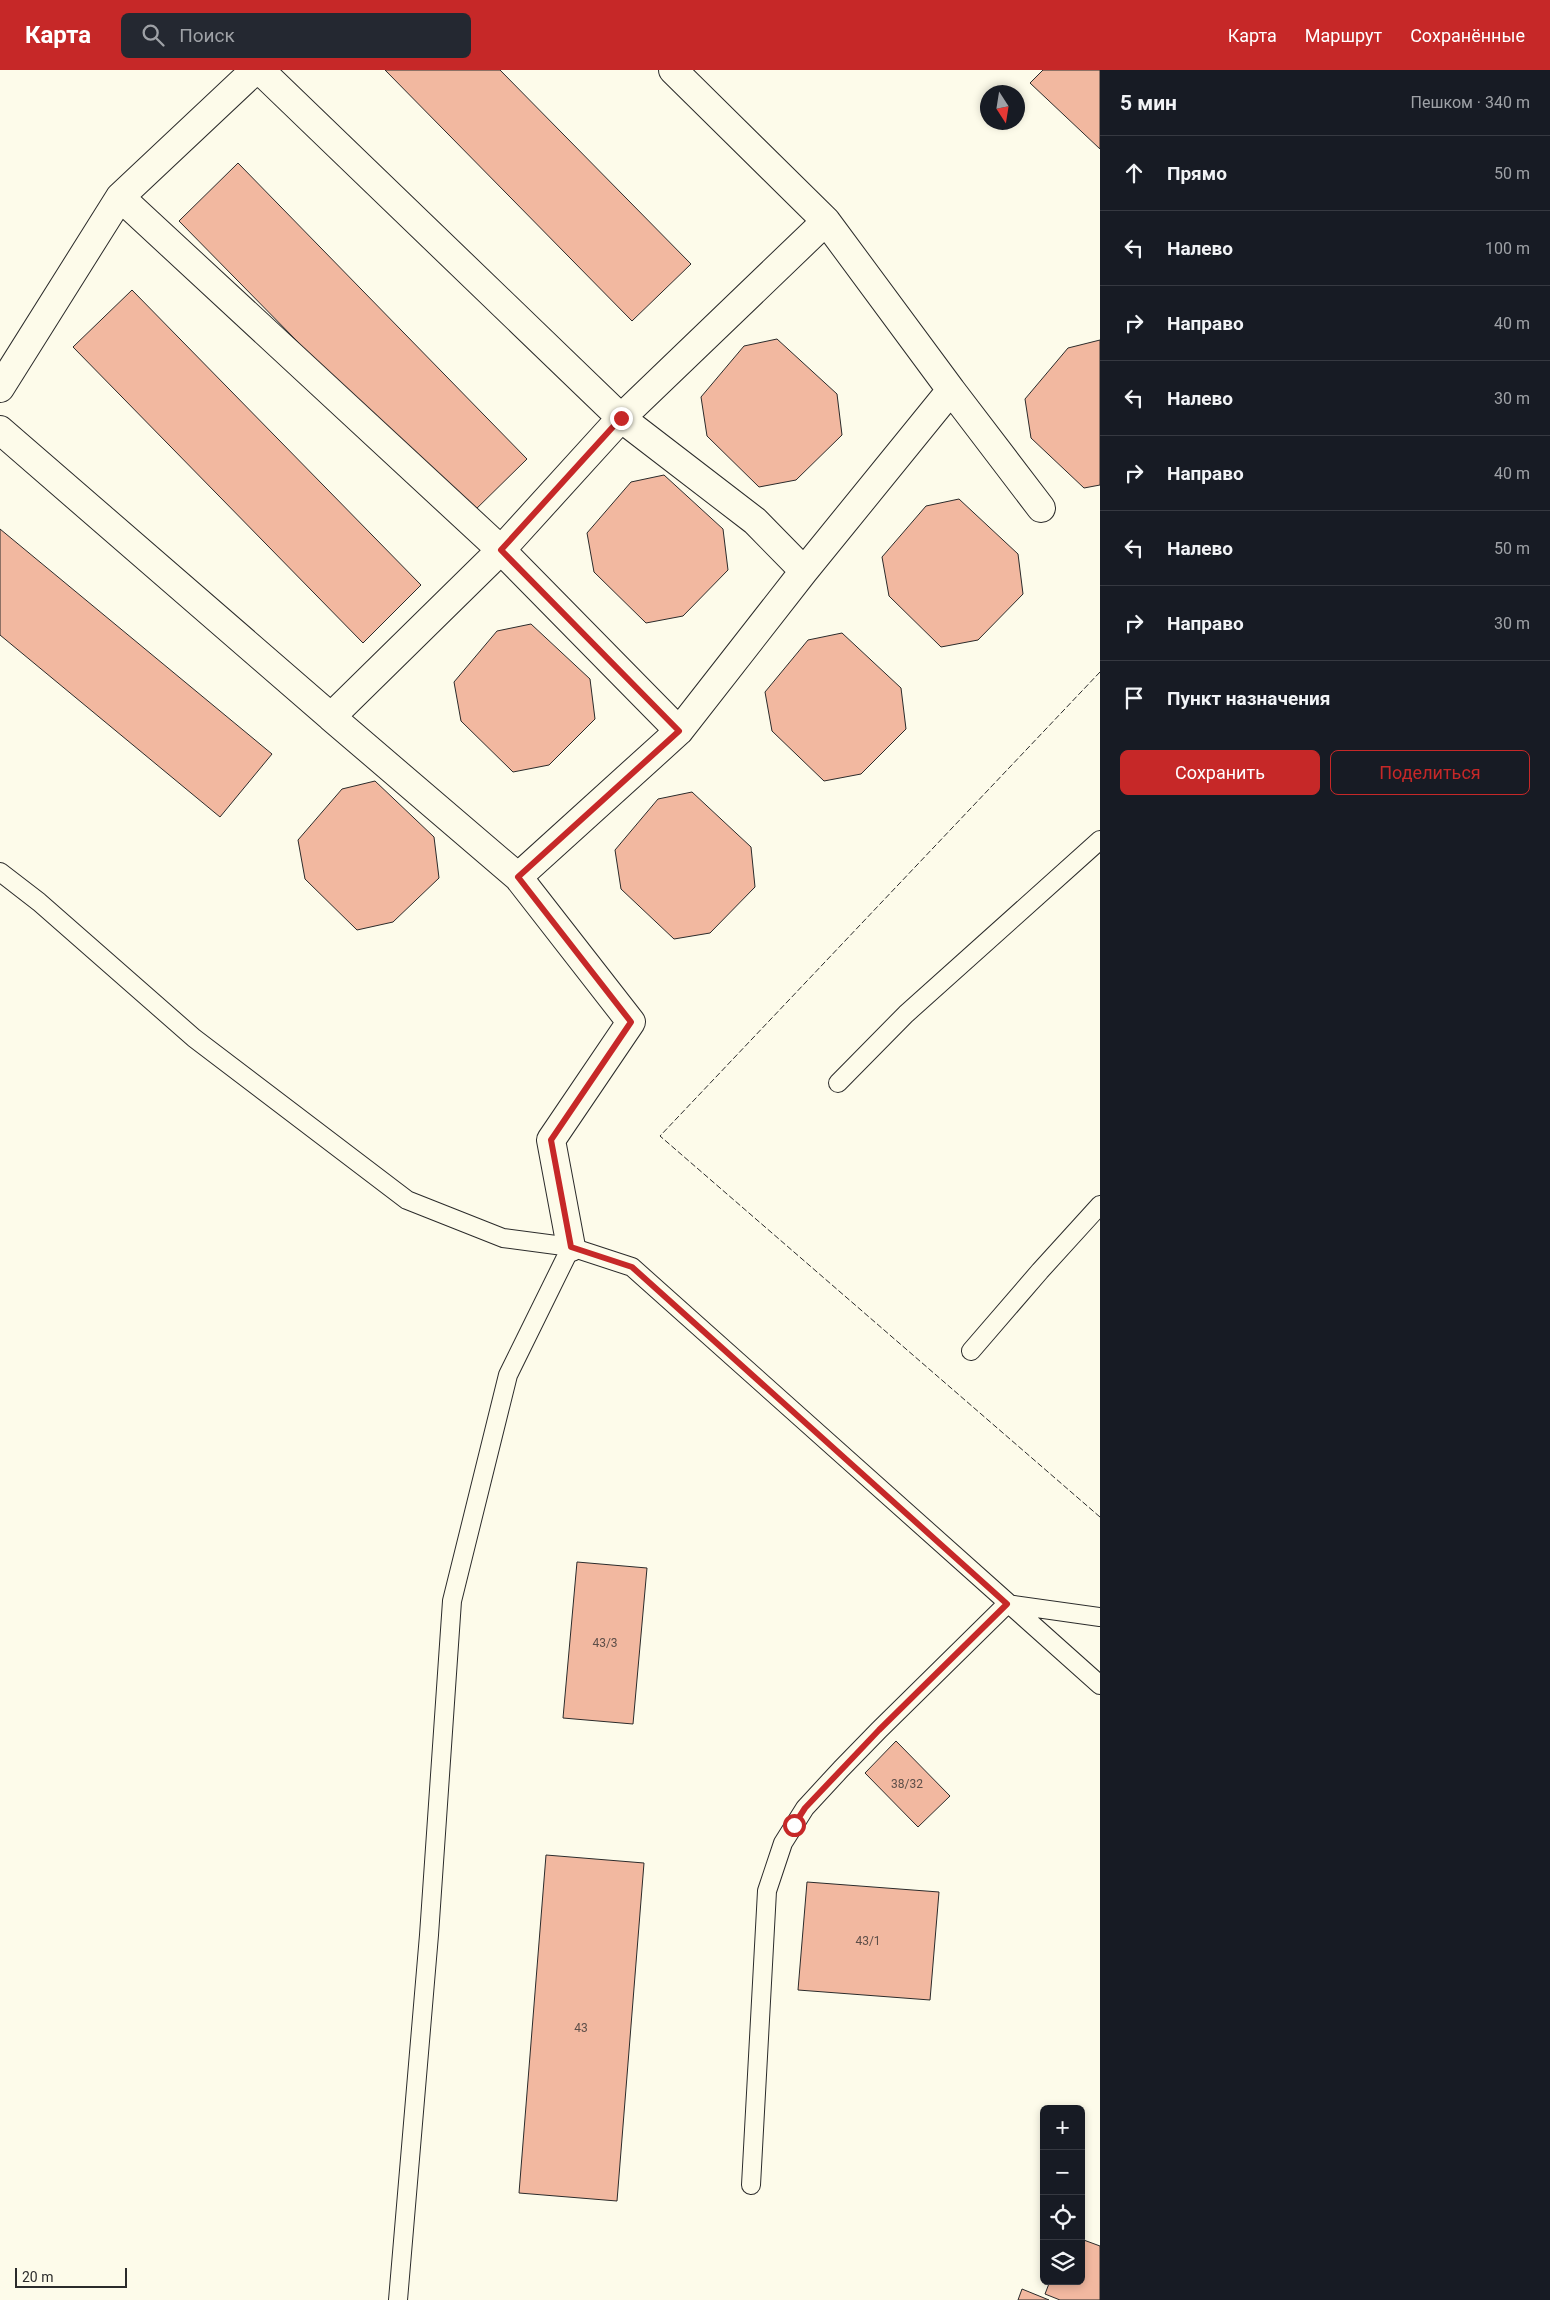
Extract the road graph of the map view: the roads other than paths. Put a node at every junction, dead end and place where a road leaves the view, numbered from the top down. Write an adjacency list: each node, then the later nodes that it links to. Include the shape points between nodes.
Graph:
1 (255, 70): 4 (street)
2 (260, 70): 8 (street)
3 (672, 70): 5 (street)
4 (120, 197): 6 (street); 11 (street)
5 (826, 221): 7 (street); 8 (street)
6 (0, 388)
7 (951, 390): 10 (street); 12 (street)
8 (621, 418): 11 (street); 12 (street, via 756,521)
9 (0, 430): 13 (street)
10 (1041, 508)
11 (501, 550): 13 (street); 14 (street)
12 (804, 571): 14 (street)
13 (331, 717): 17 (street)
14 (679, 731): 17 (street)
15 (1100, 840): 18 (lane, via 906,1014)
16 (0, 872): 20 (lane, via 194,1038 407,1200 503,1238)
17 (518, 877): 20 (street, via 631,1022 551,1140)
18 (838, 1083)
19 (1100, 1206): 21 (lane)
20 (571, 1247): 22 (lane, via 632,1267); 26 (lane, via 508,1375 452,1601 429,1935)
21 (971, 1351)
22 (1007, 1604): 23 (lane); 24 (lane); 25 (lane, via 841,1769 805,1808 783,1842 767,1891)
23 (1100, 1617)
24 (1100, 1685)
25 (751, 2185)
26 (398, 2300)

